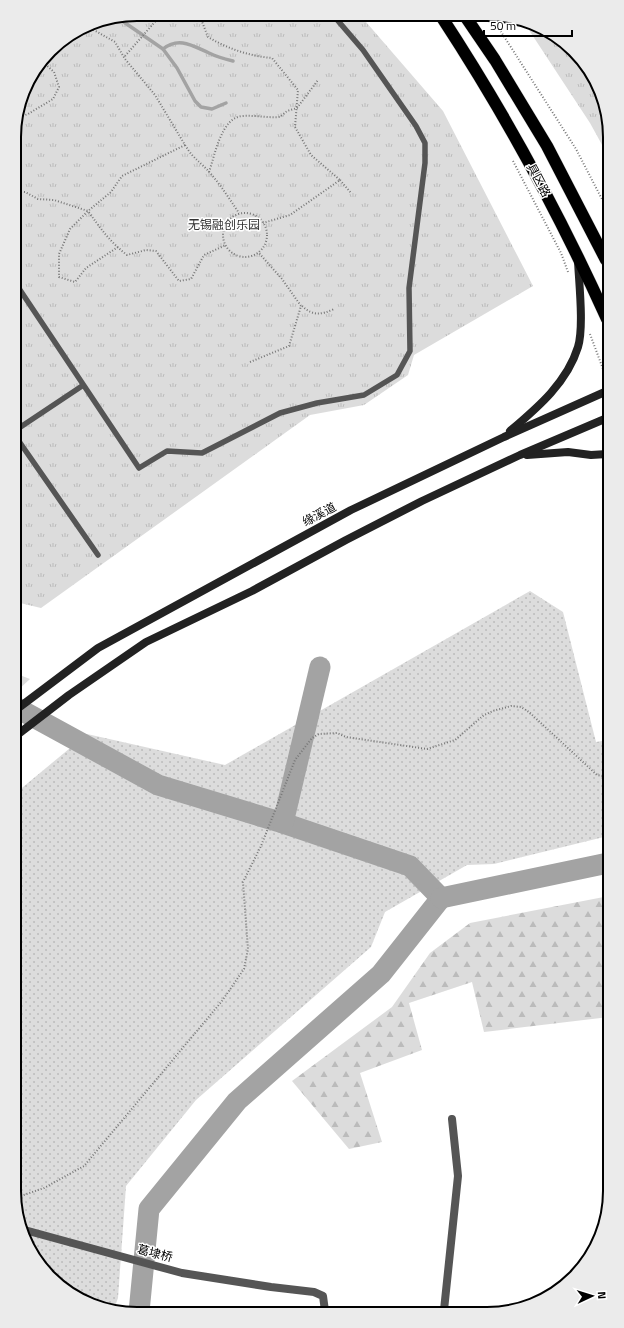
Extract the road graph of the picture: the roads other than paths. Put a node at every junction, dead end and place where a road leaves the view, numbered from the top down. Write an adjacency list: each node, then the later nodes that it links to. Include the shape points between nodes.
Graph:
1 (338, 21): 8 (lane, via 363,50 425,143 425,163 409,288 410,351 397,375 364,395 317,403 280,413 202,453 167,450 139,468)
2 (444, 21): 4 (highway, 具区路, via 475,67 524,152)
3 (469, 21): 5 (highway, 具区路, via 496,60 548,146)
4 (578, 254): 7 (highway, 具区路); 12 (main road, via 579,338 568,372 537,408)
5 (603, 254)
6 (21, 292): 8 (lane)
7 (603, 312)
8 (82, 386): 11 (lane)
9 (603, 393): 12 (main road, 缘溪道)
10 (603, 420): 15 (main road)
11 (21, 427)
12 (504, 437): 17 (main road, 缘溪道, via 351,510 98,648)
13 (21, 444): 16 (lane)
14 (603, 454): 15 (main road, via 568,452)
15 (520, 455): 18 (main road, via 422,501 252,591 146,642)
16 (98, 555)
17 (21, 706)
18 (21, 732)
19 (452, 1119): 22 (street, via 458,1176)
20 (29, 1231): 21 (street, 葛埭桥, via 182,1273 314,1292 323,1296)
21 (324, 1307)
22 (444, 1307)

